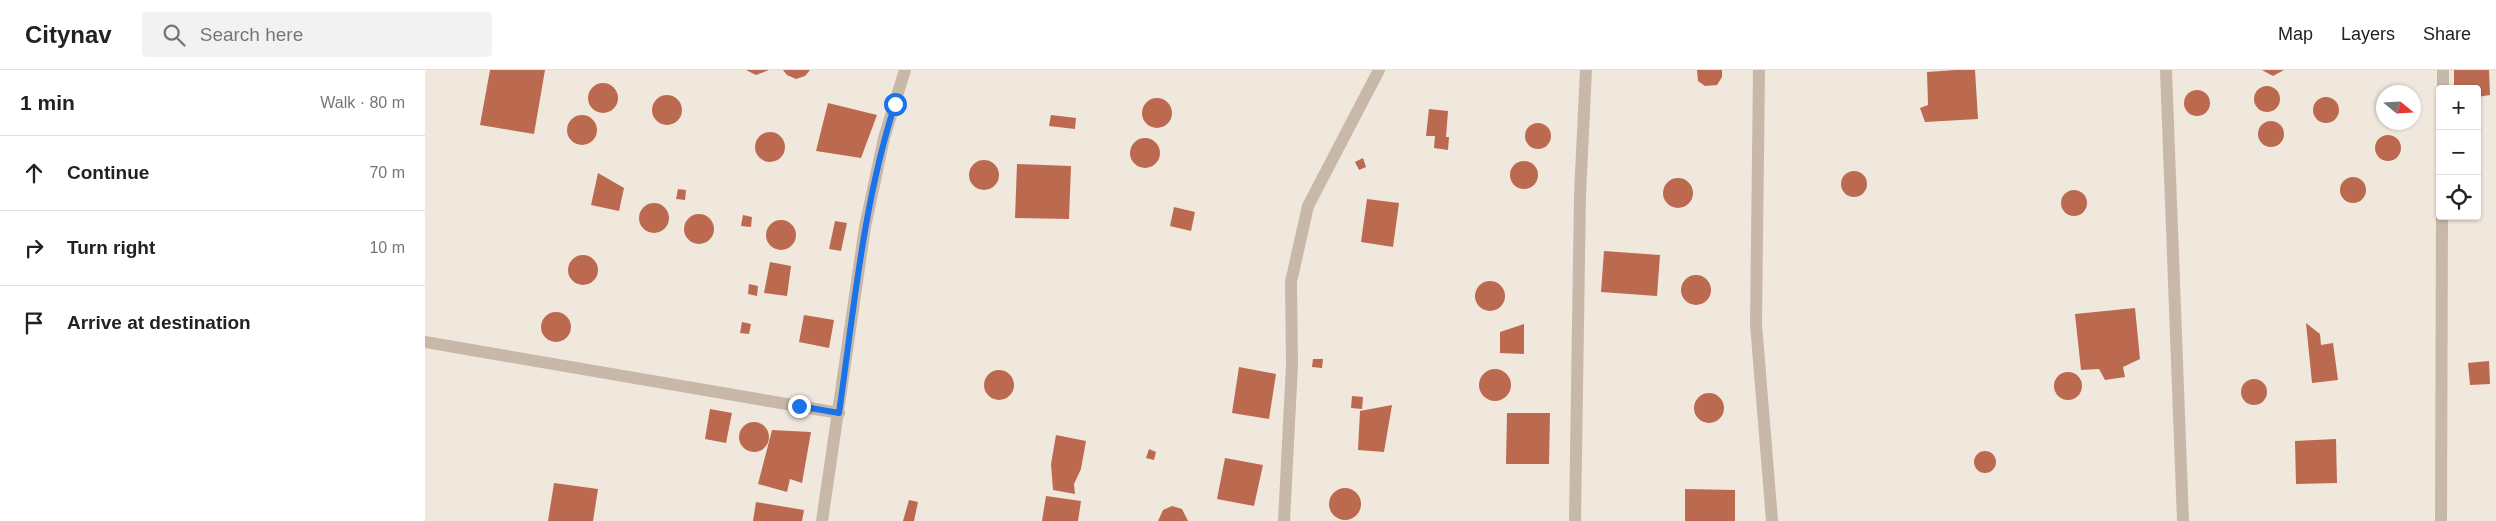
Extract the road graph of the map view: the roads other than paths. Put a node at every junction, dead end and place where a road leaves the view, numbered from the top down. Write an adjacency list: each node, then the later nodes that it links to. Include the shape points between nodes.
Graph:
1 (905, 70): 10 (street, via 884,138 865,227)
2 (1379, 70): 12 (street, via 1308,206 1291,282 1292,365)
3 (1586, 70): 13 (street, via 1580,194)
4 (1759, 70): 14 (street, via 1756,324)
5 (2166, 70): 15 (street)
6 (2443, 70): 7 (street)
7 (2443, 85)
8 (2442, 220): 16 (street)
9 (425, 342): 10 (street)
10 (839, 413): 11 (street)
11 (822, 521)
12 (1284, 521)
13 (1575, 521)
14 (1772, 521)
15 (2183, 521)
16 (2441, 521)

